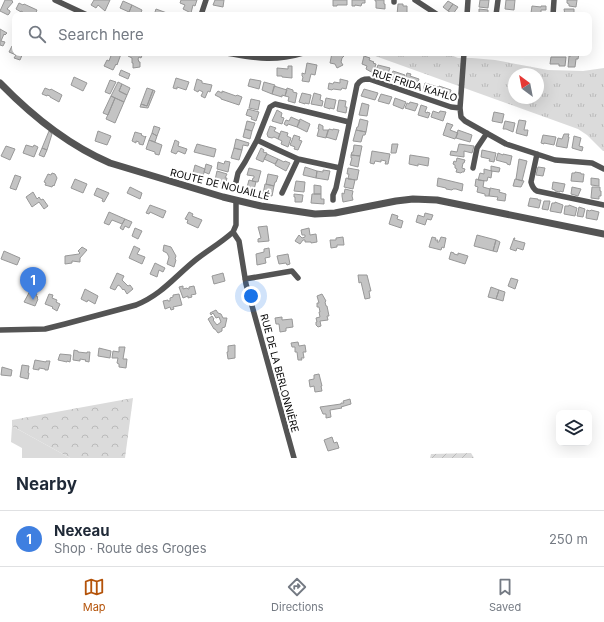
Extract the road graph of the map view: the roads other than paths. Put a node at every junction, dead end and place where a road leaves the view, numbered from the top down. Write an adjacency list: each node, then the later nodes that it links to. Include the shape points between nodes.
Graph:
1 (55, 0): 7 (street)
2 (206, 0): 8 (street)
3 (415, 0): 9 (street)
4 (468, 0): 10 (street)
5 (498, 0): 11 (street)
6 (554, 0): 12 (street)
7 (81, 12)
8 (202, 12)
9 (433, 12)
10 (467, 12)
11 (496, 12)
12 (553, 12)
13 (247, 56): 14 (street, via 267,59)
14 (292, 56)
15 (464, 56): 17 (street)
16 (0, 83): 28 (street, ROUTE DE NOUAILLÉ, via 26,109 66,140 95,157)
17 (460, 108): 18 (street, RUE FRIDA KAHLO, via 365,79 357,85); 19 (street, via 464,120)
18 (349, 122): 20 (street, via 274,104 270,107); 23 (street, RUE FRIDA KAHLO)
19 (487, 132): 21 (street, via 506,144); 24 (street, via 477,148)
20 (257, 140): 22 (street); 26 (street, via 238,173)
21 (537, 154): 25 (street, via 555,160 592,164); 30 (street, via 531,182 534,190)
22 (298, 159): 23 (street); 27 (street)
23 (340, 168): 29 (street, RUE FRIDA KAHLO)
24 (473, 168)
25 (604, 169)
26 (236, 182)
27 (282, 193)
28 (236, 200): 31 (street, via 236,225); 32 (street, ROUTE DE NOUAILLÉ, via 316,214 413,199 437,200)
29 (333, 200)
30 (604, 205)
31 (233, 232): 34 (street, RUE DE LA BERLONNIÈRE, via 239,241); 35 (street, via 199,257 163,290 136,305 45,328)
32 (604, 234)
33 (298, 278): 34 (street, via 292,271)
34 (245, 279): 36 (street, RUE DE LA BERLONNIÈRE)
35 (0, 330)
36 (294, 458)

